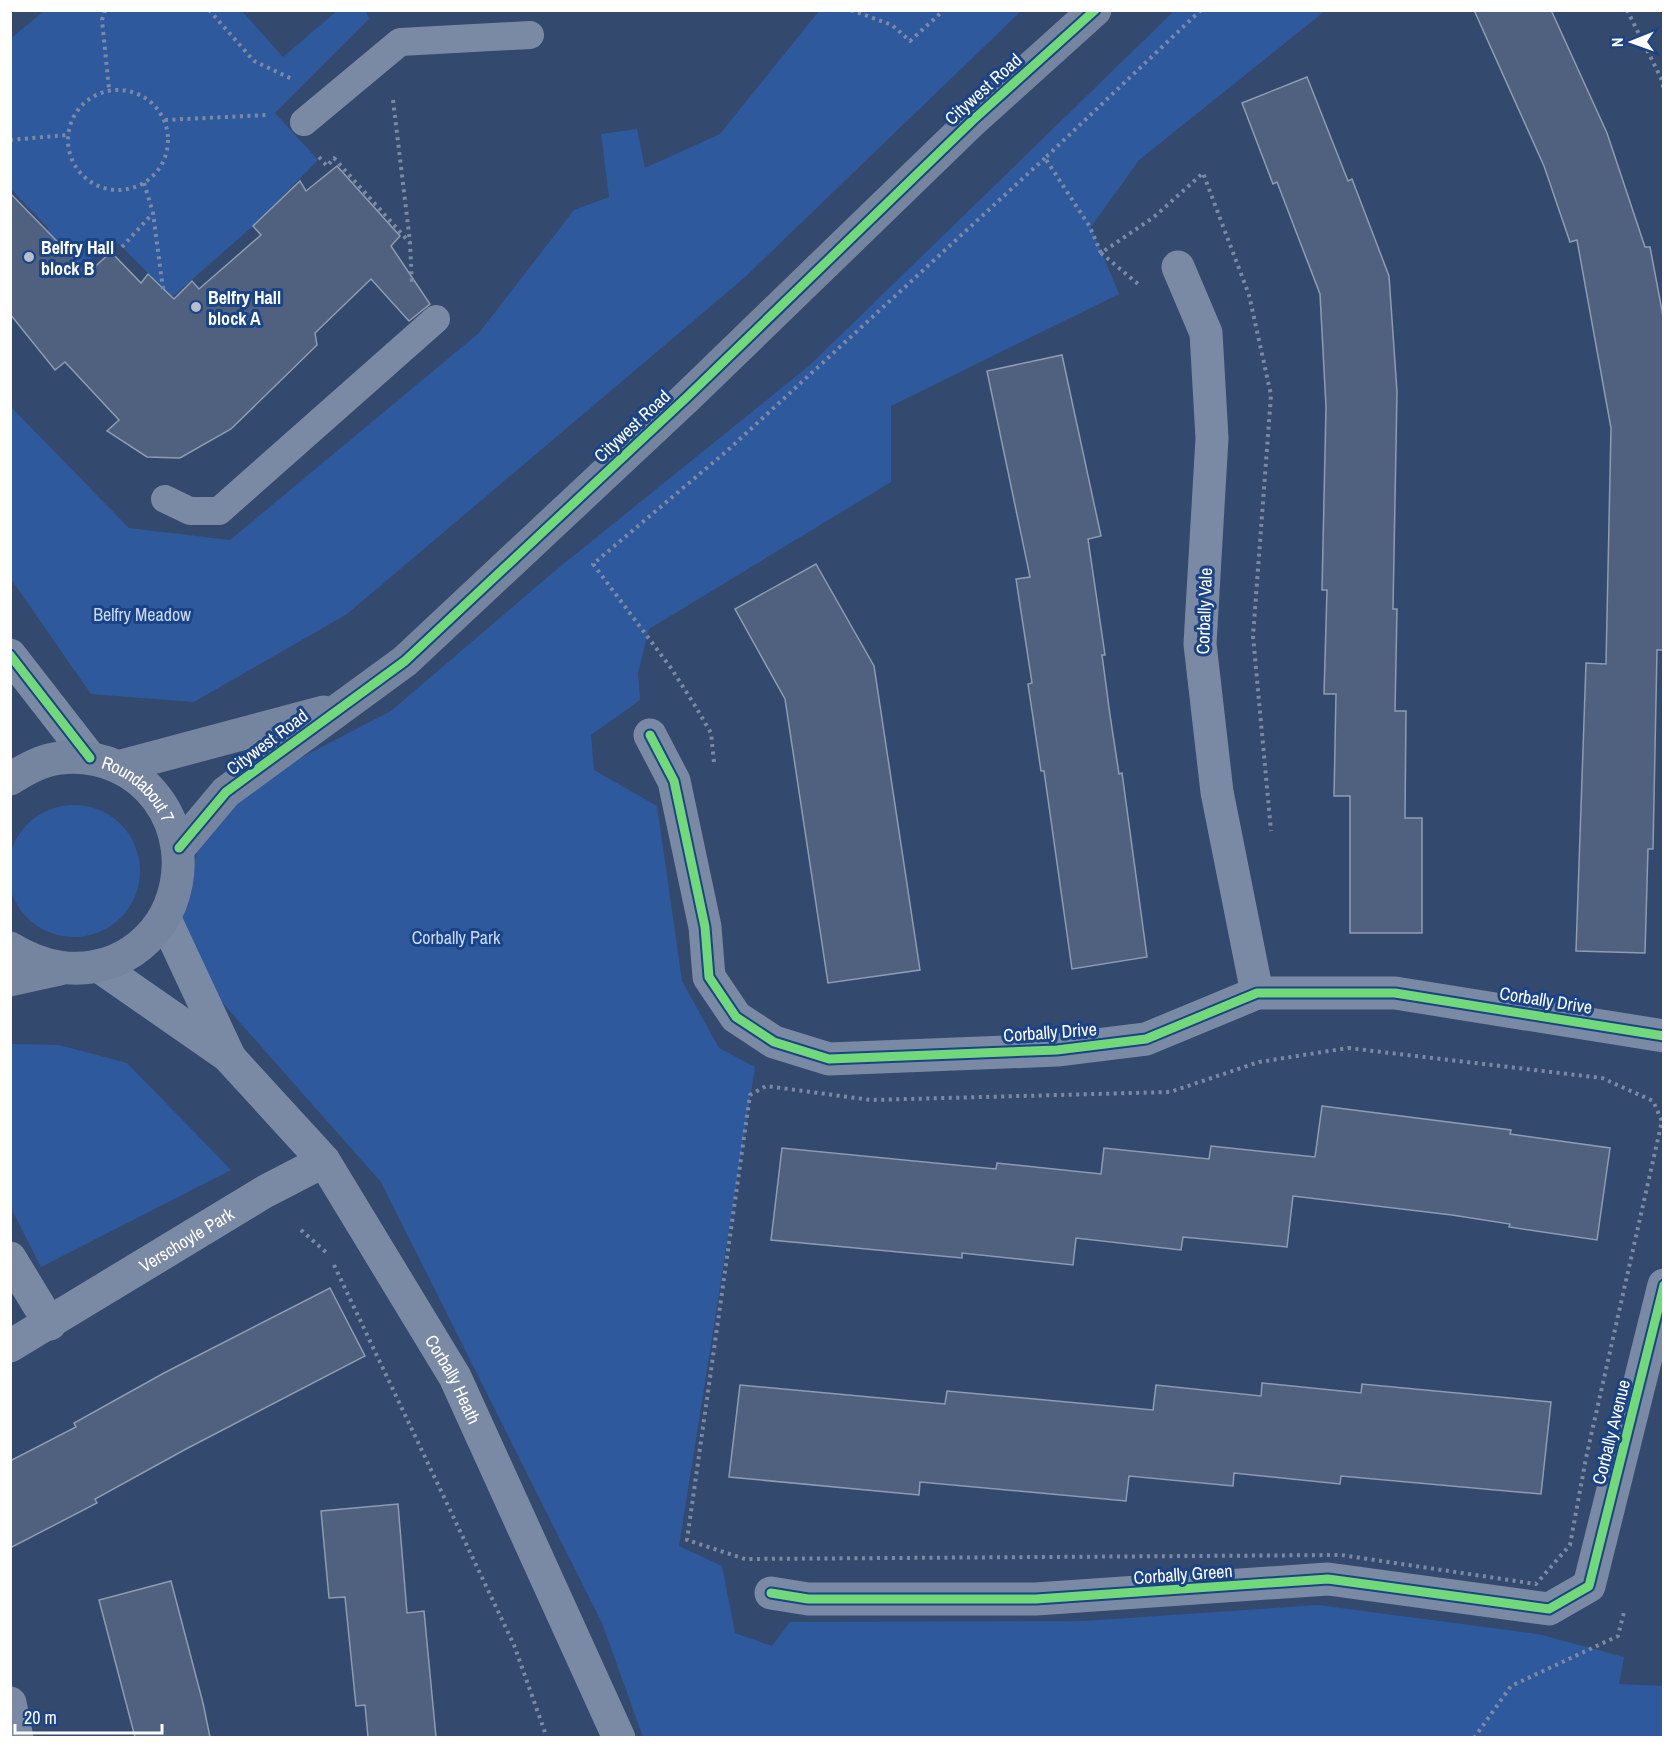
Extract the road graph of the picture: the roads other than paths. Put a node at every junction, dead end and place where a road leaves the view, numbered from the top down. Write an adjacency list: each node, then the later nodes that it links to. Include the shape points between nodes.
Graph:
1 (1095, 10): 8 (street, Citywest Road, via 973,120 687,397 413,653)
2 (530, 35): 3 (lane, via 400,42)
3 (308, 136)
4 (1178, 267): 18 (street, Corbally Vale, via 1206,333 1212,438 1200,644 1217,792)
5 (436, 319): 6 (lane, via 219,511 190,511)
6 (165, 499)
7 (10, 655): 10 (street)
8 (340, 708): 10 (street, Citywest Road); 12 (street, Citywest Road, via 226,792)
9 (650, 735): 18 (street, Corbally Drive, via 674,782 705,927 709,977 736,1017 774,1042 829,1059 1057,1050 1146,1039)
10 (104, 762): 11 (street, Roundabout 7, via 59,758 30,767); 12 (street, Roundabout 7, via 147,787 168,815)
11 (10, 779)
12 (179, 848): 13 (street, Roundabout 7, via 178,885)
13 (165, 919): 15 (street, Roundabout 7, via 125,957); 20 (street)
14 (10, 948): 16 (street, Roundabout 7)
15 (100, 967): 16 (street, Roundabout 7); 20 (street)
16 (60, 969): 17 (street)
17 (10, 980)
18 (1257, 993): 19 (street, Corbally Drive, via 1395,993)
19 (1664, 1036)
20 (228, 1056): 21 (street, Corbally Heath)
21 (324, 1161): 24 (street, Verschoyle Park, via 266,1191); 30 (street, Corbally Heath, via 455,1377)
22 (10, 1258): 24 (street)
23 (1664, 1285): 26 (street, Corbally Avenue)
24 (50, 1323): 25 (street, Verschoyle Park)
25 (10, 1346)
26 (1589, 1586): 27 (street, Corbally Green, via 1549,1609 1328,1579 1036,1599 808,1599)
27 (771, 1593)
28 (10, 1703): 29 (street)
29 (17, 1737)
30 (619, 1737)

